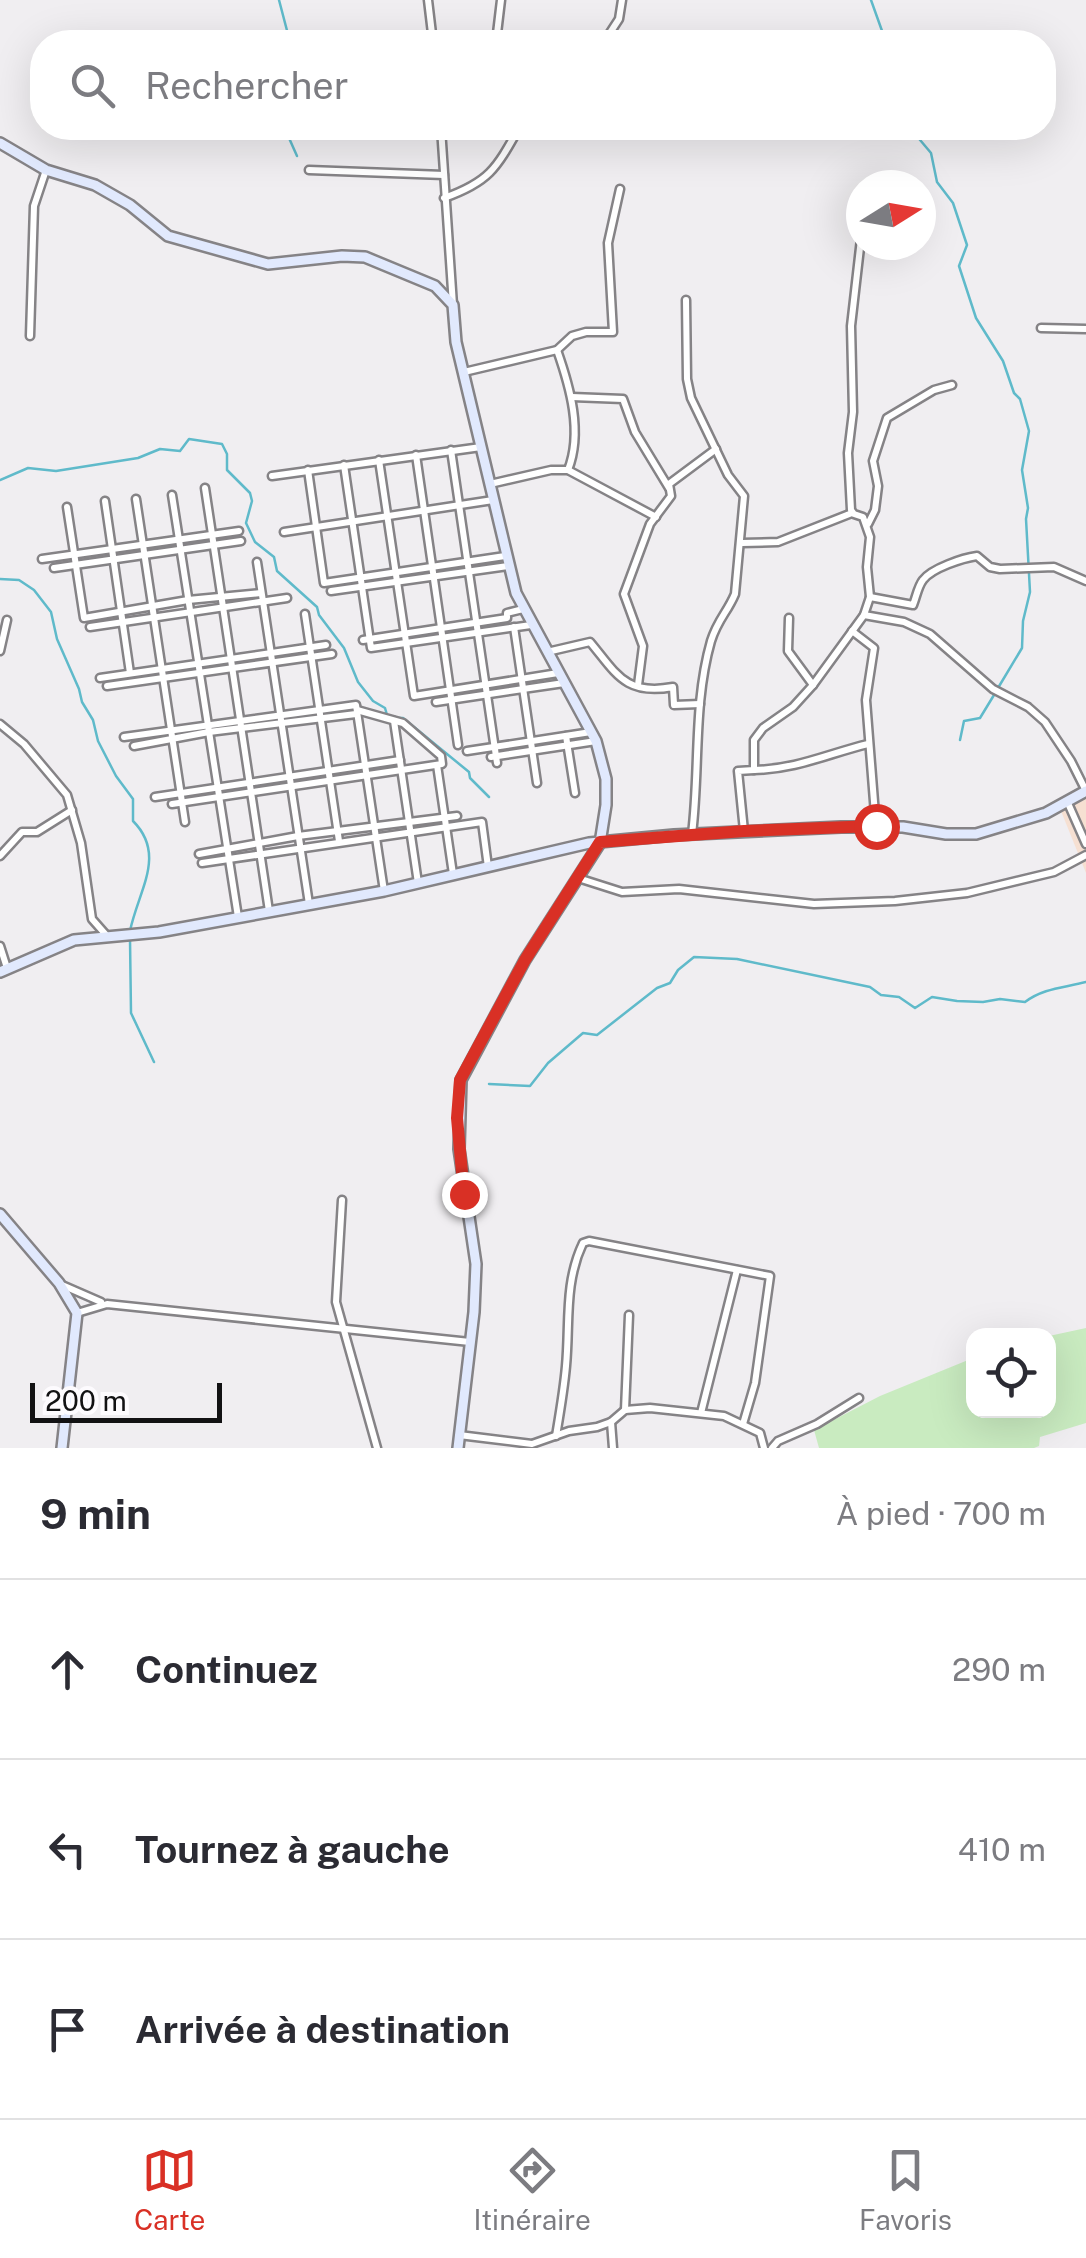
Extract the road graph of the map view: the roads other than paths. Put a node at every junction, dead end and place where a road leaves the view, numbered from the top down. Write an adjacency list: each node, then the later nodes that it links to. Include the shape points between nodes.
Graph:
1 (428, 0): 4 (street)
2 (501, 0): 5 (street)
3 (622, 0): 6 (street)
4 (432, 30)
5 (497, 30)
6 (612, 30)
7 (442, 140): 12 (street)
8 (511, 140): 14 (street, via 486,178)
9 (0, 143): 10 (street)
10 (46, 170): 17 (street, via 94,185 168,236 268,264 365,258 434,286); 20 (street, via 34,206)
11 (310, 170): 12 (street)
12 (444, 175): 14 (street)
13 (620, 189): 21 (street, via 608,243 613,332 572,336)
14 (444, 198): 17 (street)
15 (859, 260): 44 (street, via 851,326)
16 (686, 300): 26 (street, via 687,379)
17 (453, 305): 22 (street)
18 (1041, 328): 19 (street)
19 (1086, 328)
20 (30, 336)
21 (557, 350): 22 (street); 24 (street)
22 (464, 372): 25 (street)
23 (952, 385): 48 (street, via 886,418 873,461 878,486)
24 (572, 397): 32 (street); 36 (street, via 623,399)
25 (481, 447): 27 (street); 34 (street)
26 (716, 449): 36 (street); 55 (street, via 744,496)
27 (452, 450): 28 (street); 41 (street)
28 (416, 455): 29 (street); 43 (street)
29 (380, 460): 30 (street); 45 (street)
30 (344, 465): 31 (street); 47 (street)
31 (308, 470): 33 (street); 49 (street)
32 (568, 470): 34 (street); 46 (street)
33 (272, 476)
34 (490, 484): 39 (street)
35 (205, 488): 52 (street)
36 (669, 488): 46 (street, via 671,496)
37 (172, 495): 53 (street)
38 (136, 499): 57 (street)
39 (494, 500): 41 (street); 64 (street)
40 (105, 501): 58 (street)
41 (460, 506): 43 (street); 66 (street)
42 (67, 507): 60 (street)
43 (424, 511): 45 (street); 68 (street)
44 (852, 513): 48 (street); 55 (street, via 778,542)
45 (388, 516): 47 (street); 72 (street)
46 (656, 516): 117 (street, via 624,594 643,646)
47 (352, 522): 49 (street); 74 (street)
48 (868, 526): 77 (street)
49 (316, 527): 51 (street); 74 (street, via 324,583)
50 (239, 531): 52 (street)
51 (284, 532)
52 (212, 535): 53 (street); 56 (street)
53 (179, 540): 57 (street); 59 (street)
54 (240, 541): 56 (street)
55 (742, 543): 125 (street, via 735,594 711,643)
56 (214, 544): 59 (street); 80 (street)
57 (143, 545): 58 (street); 61 (street)
58 (112, 549): 60 (street); 63 (street)
59 (181, 549): 61 (street); 79 (street)
60 (74, 554): 62 (street); 67 (street)
61 (144, 554): 63 (street); 83 (street)
62 (42, 559)
63 (114, 559): 67 (street); 86 (street)
64 (506, 561): 66 (street); 70 (street); 81 (street)
65 (256, 562): 76 (street)
66 (468, 562): 68 (street); 70 (street)
67 (76, 564): 69 (street); 86 (street, via 84,618)
68 (432, 567): 71 (street); 72 (street)
69 (54, 568)
70 (469, 571): 71 (street); 89 (street)
71 (433, 576): 72 (street); 93 (street)
72 (397, 577): 74 (street); 96 (street)
73 (1086, 581): 77 (street, via 1054,567 990,567 977,556 954,560 922,580 913,605)
74 (361, 582): 75 (street); 96 (street, via 371,648)
75 (331, 591)
76 (262, 597): 78 (street); 80 (street); 100 (street)
77 (870, 597): 85 (street)
78 (287, 598)
79 (188, 600): 80 (street); 82 (street); 83 (street)
80 (222, 602): 82 (street); 104 (street)
81 (524, 609): 89 (street); 90 (street)
82 (190, 610): 83 (street); 105 (street)
83 (153, 611): 86 (street); 107 (street)
84 (305, 614): 101 (street)
85 (864, 615): 95 (street); 155 (street, via 930,634 1045,722)
86 (122, 616): 91 (street); 112 (street)
87 (789, 618): 118 (street, via 788,651)
88 (6, 620): 99 (street)
89 (476, 622): 93 (street); 94 (street)
90 (531, 624): 92 (street); 102 (street)
91 (90, 626)
92 (514, 627): 94 (street); 114 (street)
93 (441, 628): 96 (street); 97 (street)
94 (478, 632): 97 (street); 116 (street)
95 (852, 632): 118 (street); 138 (street, via 874,648)
96 (406, 638): 97 (street); 121 (street, via 414,696)
97 (442, 638): 121 (street)
98 (326, 645): 101 (street)
99 (0, 652)
100 (270, 652): 101 (street); 104 (street); 106 (street)
101 (310, 652): 103 (street); 106 (street); 127 (street)
102 (546, 653): 110 (street); 117 (street, via 590,642 612,672)
103 (332, 654)
104 (230, 657): 105 (street); 108 (street)
105 (198, 662): 107 (street); 109 (street)
106 (272, 662): 108 (street); 128 (street)
107 (162, 668): 112 (street); 113 (street)
108 (232, 668): 109 (street); 131 (street)
109 (200, 672): 113 (street); 132 (street)
110 (558, 673): 114 (street); 115 (street)
111 (100, 678): 112 (street)
112 (131, 678): 113 (street); 119 (street)
113 (163, 678): 133 (street)
114 (522, 678): 116 (street); 120 (street)
115 (564, 683): 120 (street); 136 (street)
116 (486, 684): 121 (street); 122 (street)
117 (638, 685): 125 (street, via 673,686 674,705)
118 (813, 685): 149 (street, via 762,728 754,740)
119 (107, 686)
120 (523, 689): 122 (street); 141 (street)
121 (450, 690): 123 (street)
122 (487, 694): 123 (street); 144 (street)
123 (451, 700): 124 (street); 139 (street)
124 (436, 702)
125 (700, 704): 172 (street)
126 (356, 712): 127 (street, via 356,705); 129 (street); 147 (street)
127 (320, 714): 128 (street); 150 (street)
128 (280, 719): 131 (street); 151 (street)
129 (394, 721): 145 (street); 146 (street, via 440,756)
130 (0, 724): 163 (street, via 52,774)
131 (241, 724): 132 (street); 154 (street)
132 (208, 728): 133 (street); 137 (street); 153 (street)
133 (171, 729): 135 (street); 137 (street)
134 (566, 736): 136 (street); 141 (street); 142 (street)
135 (124, 737)
136 (593, 737): 142 (street); 176 (street, via 606,779)
137 (173, 739): 140 (street); 156 (street)
138 (868, 744): 149 (street, via 817,762); 168 (street)
139 (458, 745)
140 (134, 746)
141 (532, 746): 142 (street); 144 (street); 152 (street)
142 (568, 746): 157 (street)
143 (466, 751): 144 (street)
144 (495, 756)
145 (400, 760): 147 (street); 148 (street)
146 (437, 765): 148 (street); 166 (street)
147 (365, 770): 148 (street); 150 (street); 167 (street)
148 (401, 770): 169 (street)
149 (754, 770): 171 (street, via 738,770)
150 (329, 775): 151 (street); 170 (street)
151 (290, 780): 154 (street); 173 (street)
152 (537, 783)
153 (217, 786): 154 (street); 156 (street); 159 (street)
154 (250, 786): 159 (street); 177 (street)
155 (1086, 791): 160 (street)
156 (181, 792): 158 (street); 161 (street)
157 (575, 793)
158 (154, 796)
159 (219, 796): 161 (street); 181 (street)
160 (1067, 801): 168 (street, via 976,834); 178 (street)
161 (182, 802): 162 (street); 165 (street)
162 (172, 804)
163 (72, 810): 183 (street, via 37,832 22,832); 193 (street, via 92,919)
164 (457, 816): 166 (street)
165 (186, 822)
166 (445, 822): 169 (street); 185 (street, via 482,822); 186 (street)
167 (374, 826): 169 (street); 170 (street); 174 (street)
168 (876, 826): 171 (street)
169 (410, 827): 174 (street); 188 (street)
170 (338, 831): 173 (street); 175 (street)
171 (744, 831): 172 (street)
172 (692, 835): 176 (street)
173 (298, 836): 177 (street); 179 (street)
174 (375, 836): 175 (street); 189 (street)
175 (339, 841): 179 (street)
176 (600, 842): 185 (street); 187 (street)
177 (259, 843): 180 (street); 181 (street)
178 (1086, 844)
179 (300, 846): 180 (street); 190 (street)
180 (260, 853): 181 (street); 191 (street)
181 (228, 854): 184 (street); 192 (street)
182 (1086, 855): 187 (street, via 1054,872 983,890 895,901 814,904 680,889 622,892)
183 (0, 856)
184 (200, 859)
185 (488, 867): 186 (street)
186 (452, 874): 188 (street)
187 (578, 878): 204 (street, via 460,1080 459,1149 476,1264)
188 (418, 884): 189 (street)
189 (384, 891): 190 (street)
190 (308, 904): 191 (street)
191 (269, 911): 192 (street)
192 (238, 917): 193 (street)
193 (107, 936): 195 (street, via 74,940)
194 (0, 946): 195 (street)
195 (3, 970)
196 (342, 1200): 203 (street, via 335,1281)
197 (0, 1214): 199 (street)
198 (738, 1270): 207 (street); 209 (street, via 770,1276); 212 (street, via 583,1243 567,1300)
199 (59, 1283): 200 (street); 201 (street)
200 (107, 1304): 201 (street); 203 (street)
201 (77, 1313): 214 (street)
202 (630, 1315): 206 (street)
203 (344, 1329): 204 (street); 215 (street)
204 (470, 1342): 211 (street)
205 (858, 1398): 213 (street)
206 (625, 1410): 207 (street); 208 (street)
207 (700, 1413): 209 (street)
208 (611, 1422): 212 (street); 217 (street)
209 (743, 1424): 210 (street)
210 (760, 1434): 213 (street); 218 (street)
211 (459, 1435): 212 (street, via 532,1444); 216 (street)
212 (556, 1436)
213 (775, 1445)
214 (62, 1448)
215 (377, 1448)
216 (458, 1448)
217 (613, 1448)
218 (764, 1448)

